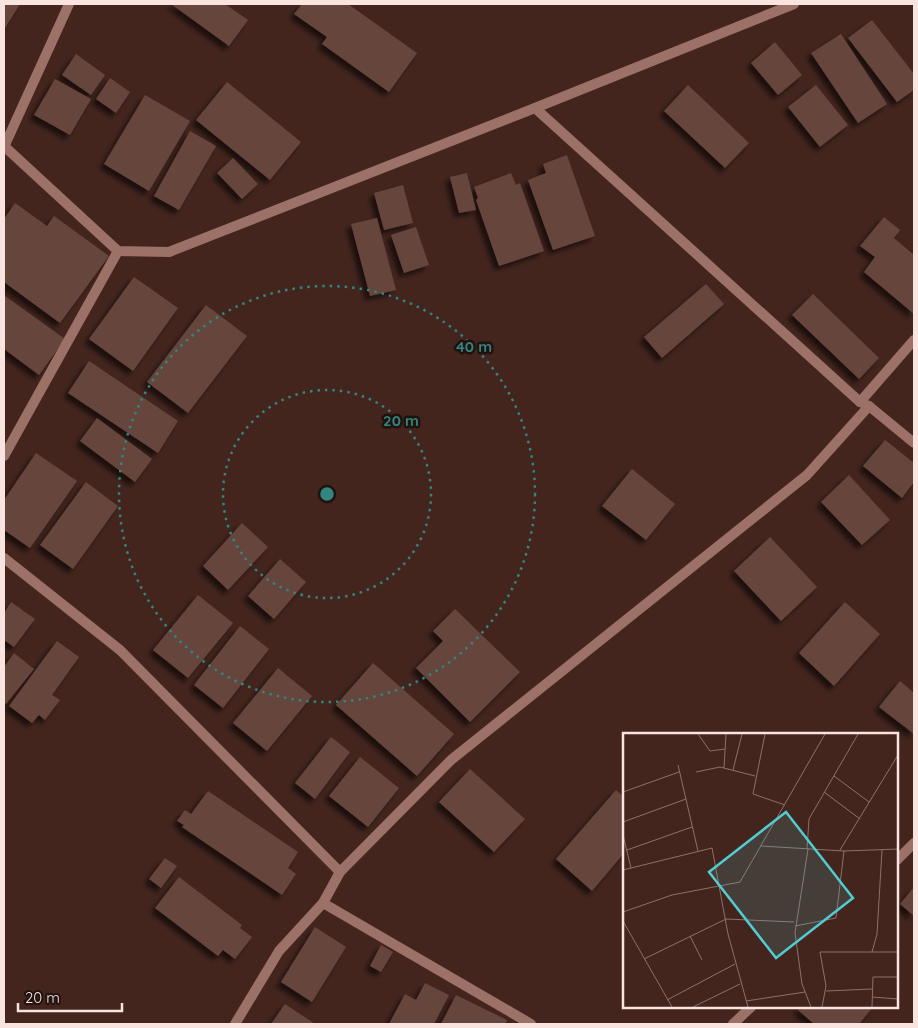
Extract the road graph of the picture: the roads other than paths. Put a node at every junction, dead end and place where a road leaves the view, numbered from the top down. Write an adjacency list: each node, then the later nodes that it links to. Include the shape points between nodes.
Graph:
1 (69, 4): 4 (street)
2 (794, 4): 3 (street)
3 (534, 108): 5 (street, via 169,252); 7 (street)
4 (4, 146): 5 (street)
5 (118, 251): 9 (street)
6 (914, 340): 7 (street)
7 (864, 404): 8 (street); 13 (street, via 807,475 451,760)
8 (914, 443)
9 (4, 456)
10 (4, 558): 13 (street, via 120,650)
11 (914, 843): 12 (street)
12 (898, 859)
13 (340, 872): 14 (street)
14 (323, 903): 16 (street, via 280,951); 17 (street)
15 (750, 1008): 18 (street)
16 (235, 1024)
17 (531, 1024)
18 (734, 1024)

